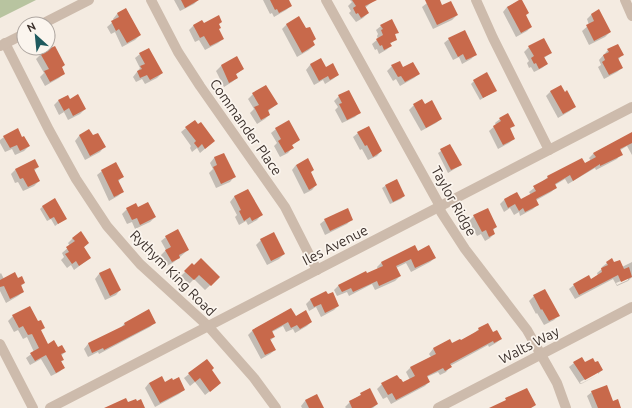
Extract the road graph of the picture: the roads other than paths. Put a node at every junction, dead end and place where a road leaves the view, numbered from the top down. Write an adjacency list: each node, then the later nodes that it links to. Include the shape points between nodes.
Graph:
1 (89, 0): 7 (street)
2 (151, 0): 13 (street, Commander Place, via 178,52 200,86 285,207)
3 (326, 0): 12 (street, Taylor Ridge)
4 (476, 0): 11 (street)
5 (625, 0): 6 (street)
6 (632, 16)
7 (56, 17)
8 (16, 38): 9 (street)
9 (3, 45): 15 (street, Rythym King Road, via 76,179 107,226 140,264)
10 (632, 107): 11 (street, Iles Avenue)
11 (549, 150): 12 (street, Iles Avenue)
12 (440, 206): 13 (street, Iles Avenue); 17 (street, Taylor Ridge, via 441,212 465,248 526,330)
13 (317, 270): 15 (street, Iles Avenue)
14 (632, 307): 17 (street, Walts Way)
15 (208, 326): 19 (street, Iles Avenue); 20 (street, Rythym King Road, via 254,378)
16 (0, 344): 18 (street)
17 (541, 355): 21 (street, Walts Way); 22 (street, Taylor Ridge, via 557,383)
18 (33, 408)
19 (50, 408)
20 (276, 408)
21 (438, 408)
22 (566, 408)

